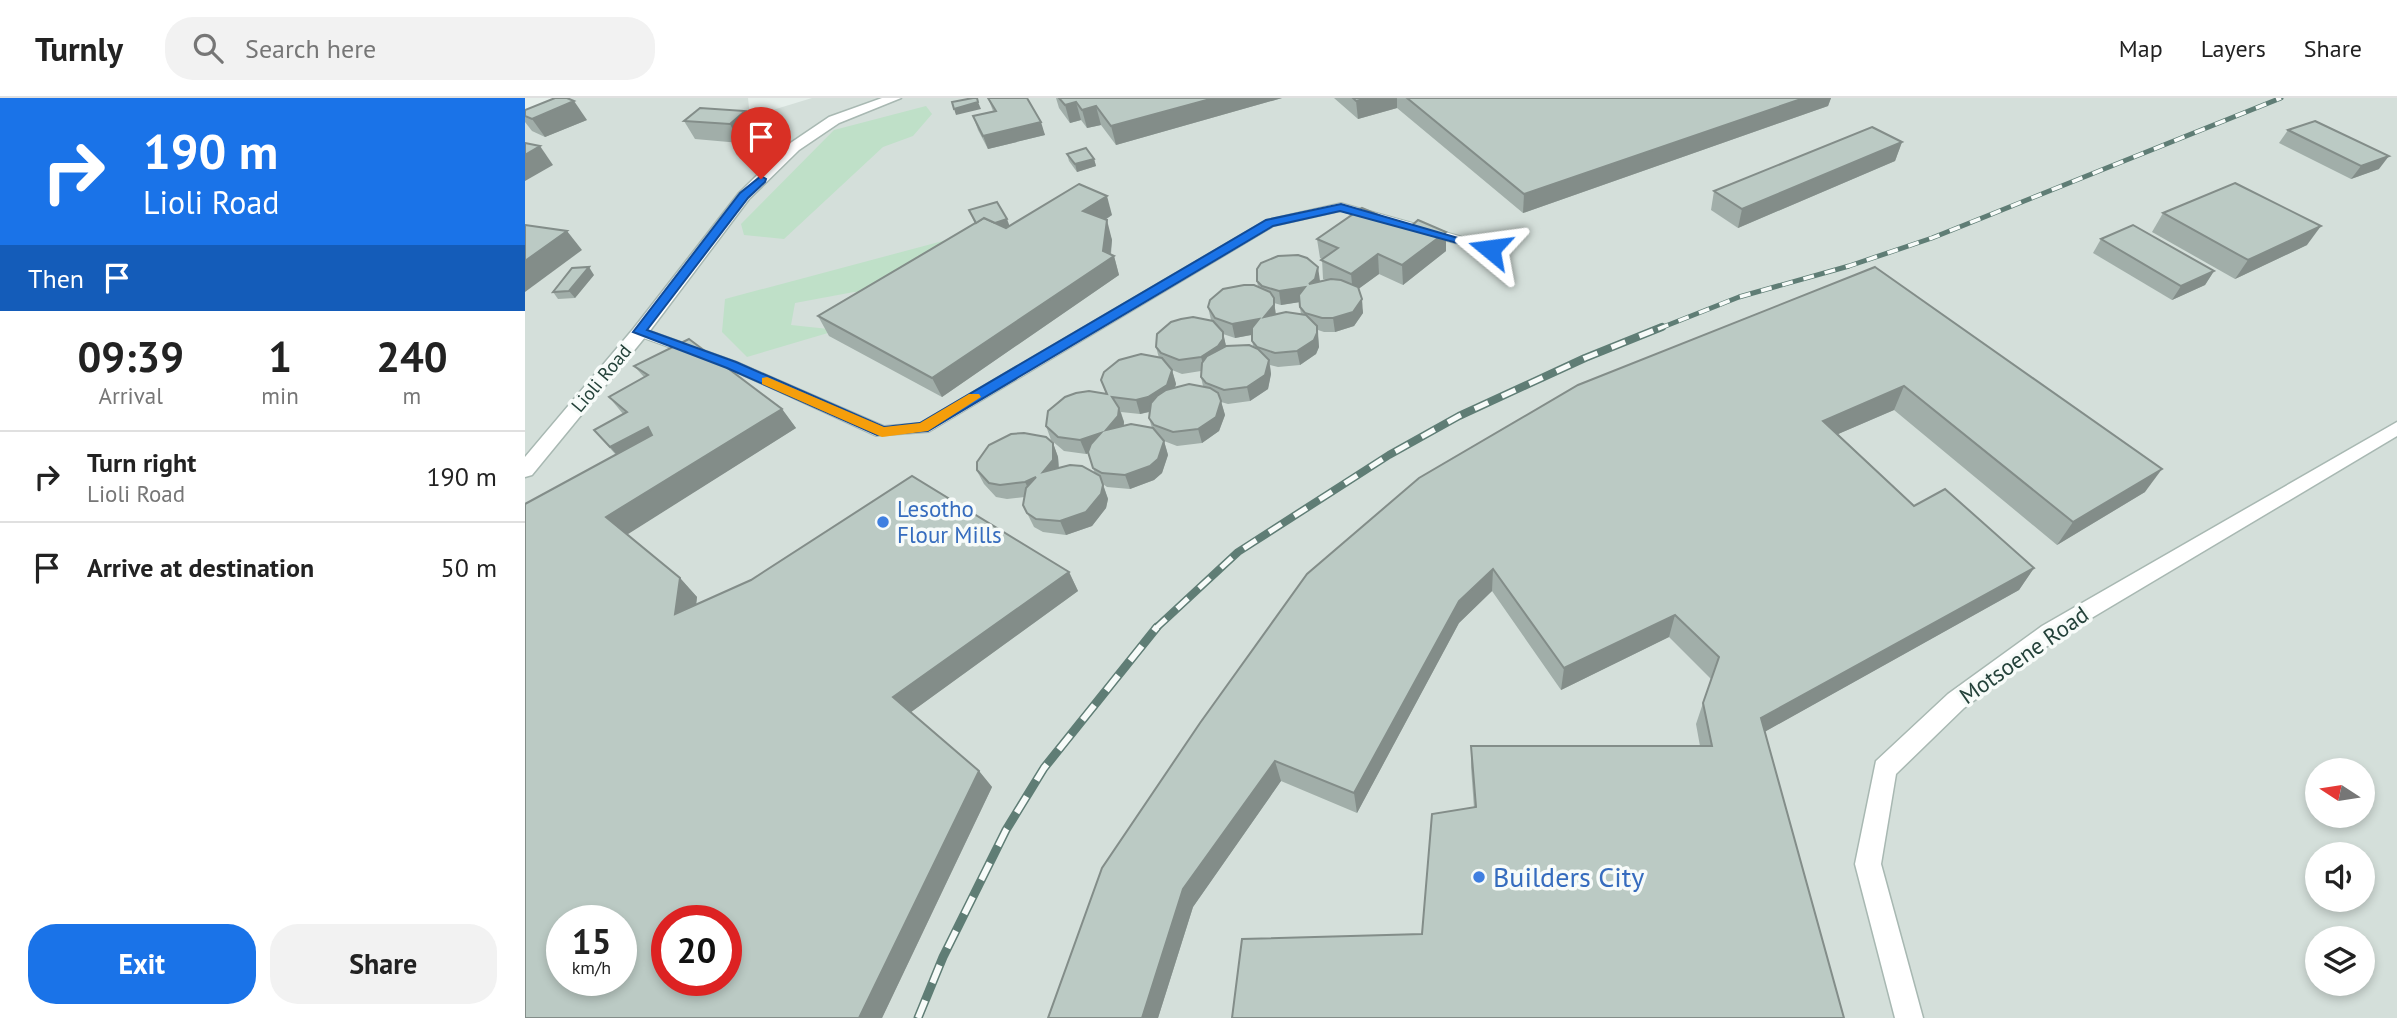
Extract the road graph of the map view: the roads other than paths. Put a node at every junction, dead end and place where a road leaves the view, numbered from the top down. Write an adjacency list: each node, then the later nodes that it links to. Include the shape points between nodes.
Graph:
1 (894, 98): 3 (street, Lioli Road, via 834,120 794,147 744,196)
2 (1490, 249): 3 (lane, via 1341,207 1270,223 923,428 882,432 731,365)
3 (639, 332): 5 (street, Lioli Road)
4 (2397, 428): 6 (street, Motsoene Road, via 2050,632 1957,701 1885,769 1868,864)
5 (525, 470)
6 (1909, 1018)

